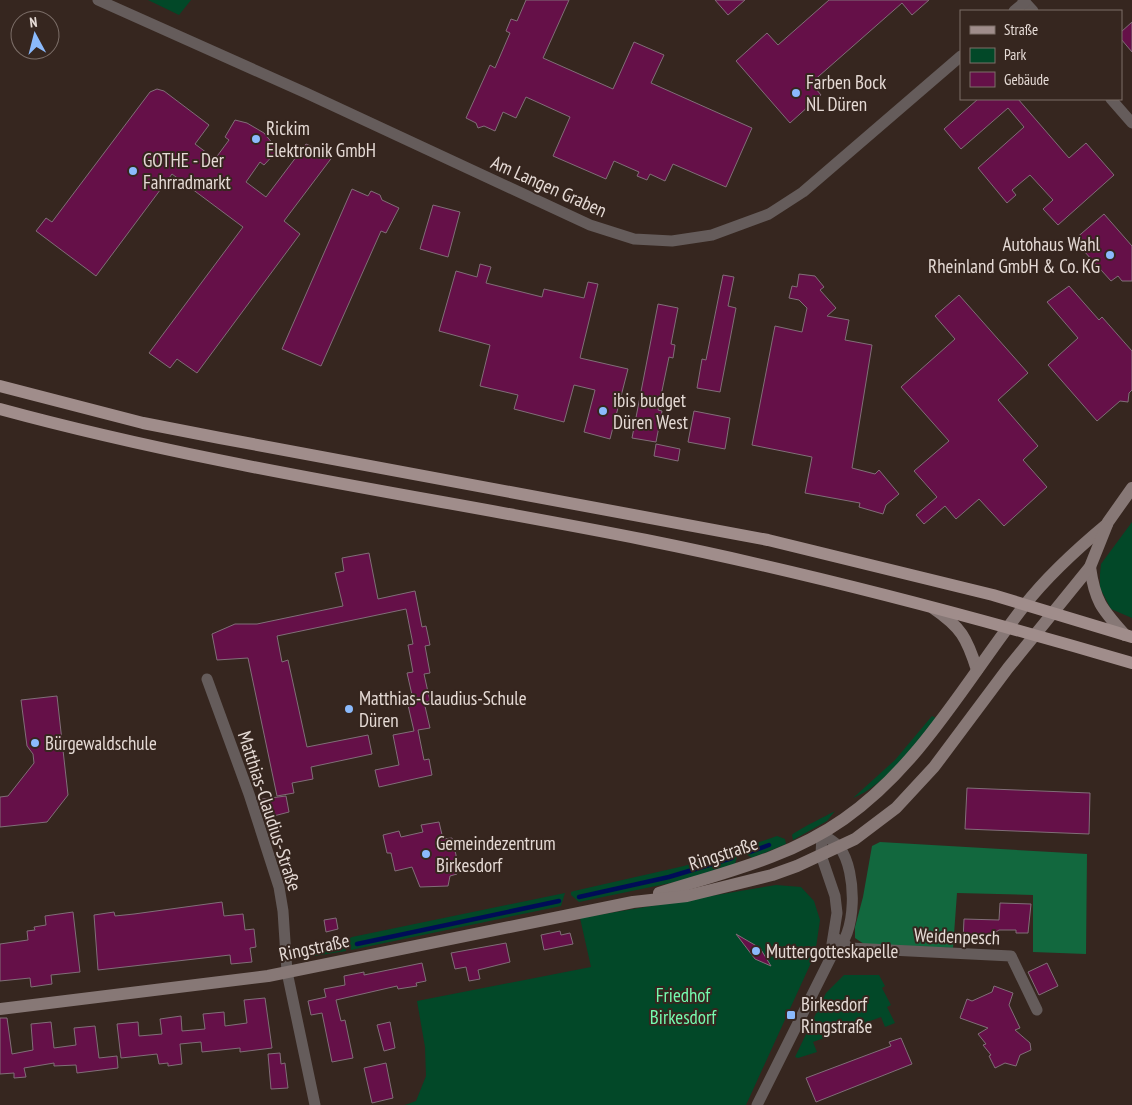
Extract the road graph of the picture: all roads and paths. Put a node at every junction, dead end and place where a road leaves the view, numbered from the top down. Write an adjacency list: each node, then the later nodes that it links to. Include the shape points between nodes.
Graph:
1 (98, 0): 4 (street, Am Langen Graben, via 590,225 634,239 672,241 712,235 769,214 803,192)
2 (1024, 1): 3 (street)
3 (1015, 10)
4 (960, 57)
5 (1111, 100): 6 (street)
6 (1132, 123)
7 (0, 386): 12 (main road, via 211,436 768,540)
8 (0, 409): 13 (main road, via 196,456 723,556)
9 (1132, 488): 10 (main road)
10 (1108, 522): 11 (main road); 12 (main road, Ringstraße, via 1075,550)
11 (1090, 567): 14 (main road, Ringstraße); 17 (main road, via 1096,599)
12 (1025, 604): 14 (main road); 15 (main road, Ringstraße)
13 (933, 608): 15 (main road); 19 (main road, via 962,632)
14 (1053, 612): 16 (main road, Ringstraße); 17 (main road)
15 (1008, 627): 16 (main road); 19 (main road, Ringstraße)
16 (1035, 634): 18 (main road); 22 (main road, Ringstraße, via 911,793 870,828)
17 (1128, 636)
18 (1132, 663)
19 (977, 670): 21 (main road, Ringstraße, via 901,769 864,805)
20 (207, 679): 26 (street, Matthias-Claudius-Straße, via 279,887)
21 (822, 834): 22 (street); 23 (street); 24 (main road, Ringstraße, via 745,867)
22 (840, 846): 23 (main road, Ringstraße); 25 (street, via 851,878 850,919)
23 (821, 855): 24 (main road, Ringstraße, via 744,882 687,896); 25 (street, via 835,896)
24 (633, 902): 26 (main road, Ringstraße)
25 (839, 940): 28 (street, Weidenpesch, via 850,948 878,951 1011,956); 30 (street, via 842,948 833,953)
26 (288, 972): 27 (main road, Ringstraße); 29 (street, Matthias-Claudius-Straße)
27 (0, 1009)
28 (1037, 1010)
29 (315, 1105)
30 (757, 1105)

